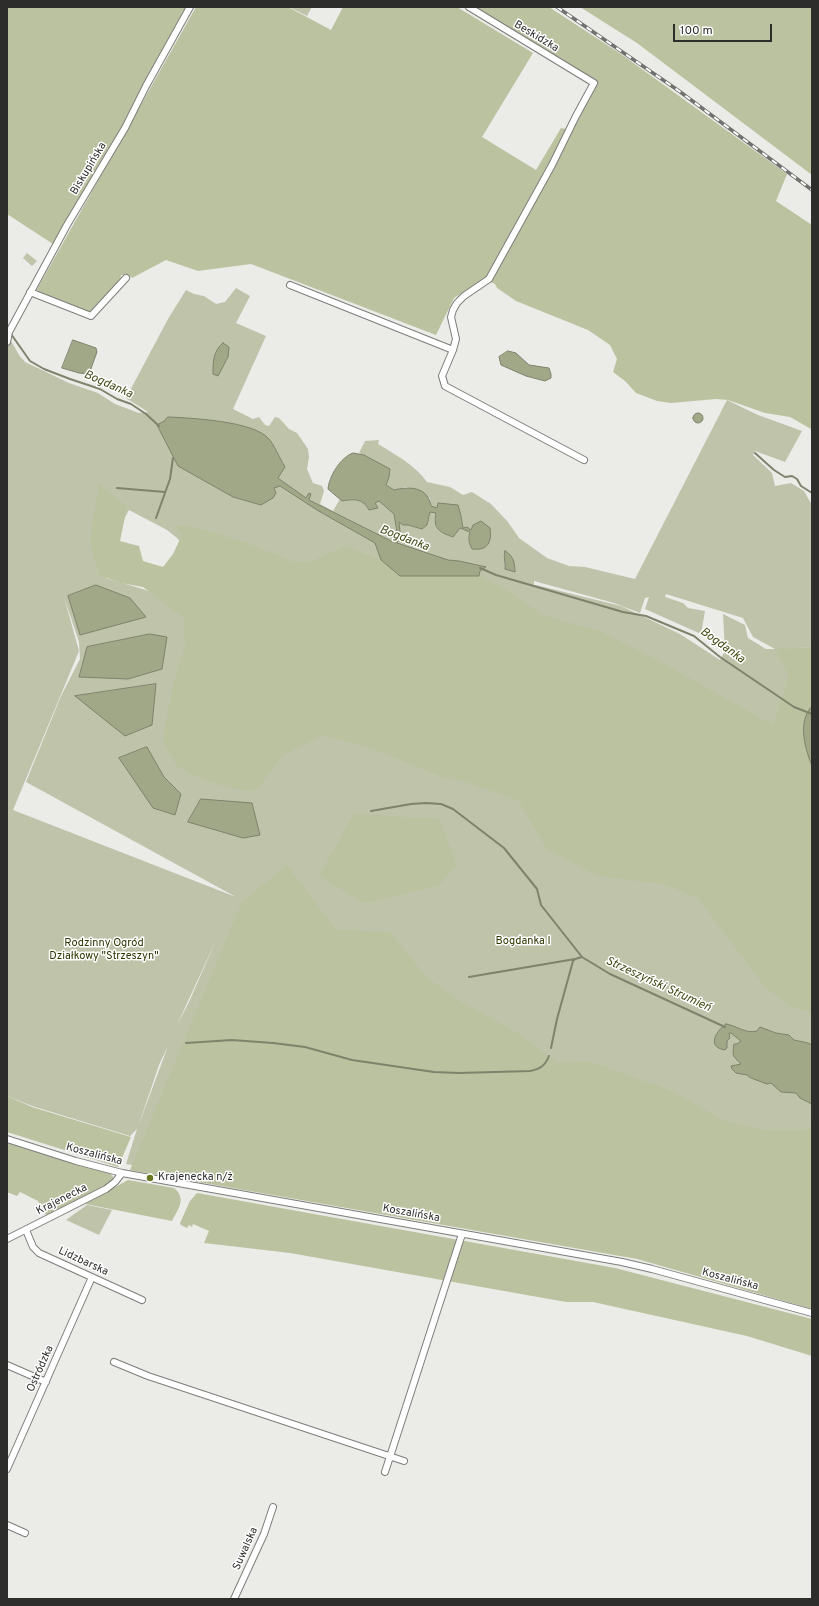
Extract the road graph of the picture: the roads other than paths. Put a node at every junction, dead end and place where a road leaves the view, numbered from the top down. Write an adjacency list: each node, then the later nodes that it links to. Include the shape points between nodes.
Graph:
1 (190, 7): 5 (street, Biskupińska, via 125,128)
2 (469, 7): 7 (street, Beskidzka, via 594,83 489,279 464,296 453,310 451,317 456,339)
3 (126, 278): 5 (street, via 91,316)
4 (290, 285): 7 (street)
5 (30, 292): 6 (street, Biskupińska, via 9,332)
6 (7, 342)
7 (453, 350): 8 (street, via 442,376 446,386)
8 (584, 460)
9 (7, 1139): 10 (street, Koszalińska)
10 (122, 1173): 11 (street, Krajenecka, via 109,1188); 12 (street, Koszalińska)
11 (26, 1230): 13 (street, Krajenecka); 14 (street, Lidzbarska, via 33,1247 39,1253)
12 (462, 1234): 16 (street, Koszalińska, via 645,1267); 20 (street)
13 (7, 1239)
14 (92, 1277): 15 (street, Lidzbarska); 19 (street, Ostródzka)
15 (142, 1300)
16 (812, 1313)
17 (114, 1362): 20 (street, via 148,1376)
18 (7, 1365): 19 (street)
19 (46, 1382): 22 (street, Ostródzka)
20 (390, 1457): 21 (street); 23 (street)
21 (404, 1461)
22 (7, 1469)
23 (385, 1472)
24 (273, 1507): 27 (street, Suwalska, via 264,1534)
25 (7, 1525): 26 (street)
26 (25, 1533)
27 (234, 1599)

